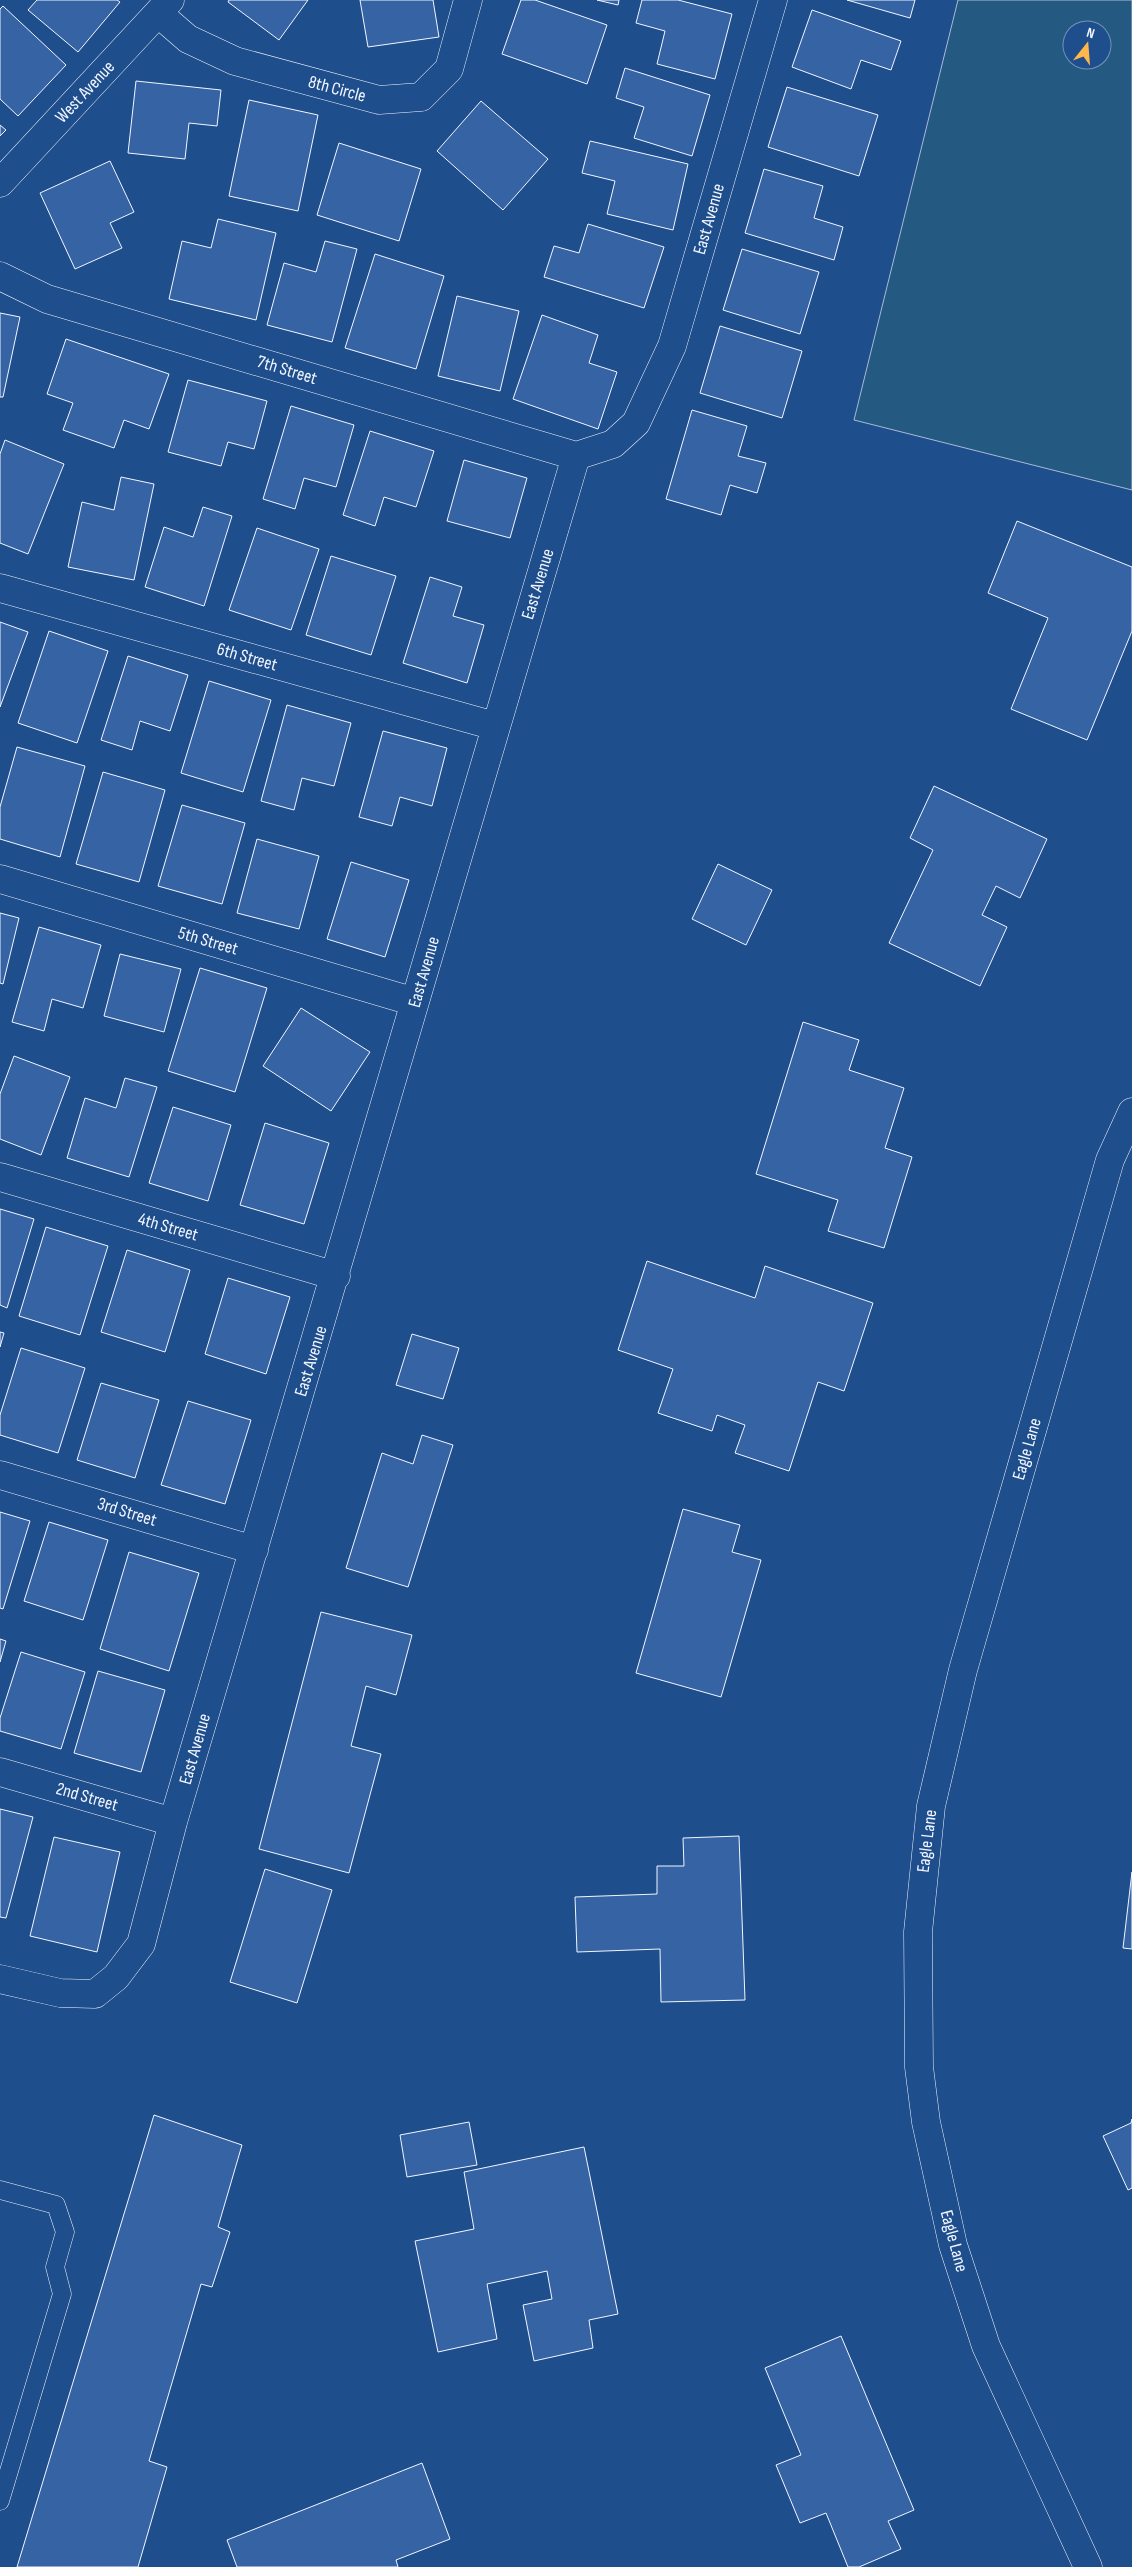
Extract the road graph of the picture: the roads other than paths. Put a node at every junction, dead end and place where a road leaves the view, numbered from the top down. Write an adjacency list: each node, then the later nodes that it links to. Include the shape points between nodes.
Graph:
1 (468, 0): 3 (street, 8th Circle, via 449,68 421,97 379,100 235,61 188,39)
2 (774, 0): 6 (street, East Avenue, via 672,346 636,423 613,444)
3 (164, 6): 4 (street, West Avenue)
4 (0, 183)
5 (0, 276): 6 (street, 7th Street, via 47,299)
6 (576, 456): 8 (street, East Avenue)
7 (0, 588): 8 (street, 6th Street)
8 (495, 726): 10 (street, East Avenue)
9 (0, 879): 10 (street, 5th Street)
10 (415, 1002): 13 (street, East Avenue)
11 (1132, 1112): 21 (street, Eagle Lane, via 1110,1160 963,1670 931,1806 918,1932 919,2068 926,2122 953,2245 986,2346)
12 (0, 1177): 13 (street, 4th Street)
13 (336, 1276): 15 (street, East Avenue)
14 (0, 1475): 15 (street, 3rd Street)
15 (254, 1550): 17 (street, East Avenue)
16 (0, 1772): 17 (street, 2nd Street)
17 (174, 1822): 18 (street, East Avenue, via 141,1944 116,1977 95,1994 60,1994)
18 (0, 1979)
19 (0, 2190): 20 (lane, via 56,2205 66,2232 55,2267 62,2294)
20 (0, 2501)
21 (1088, 2567)

